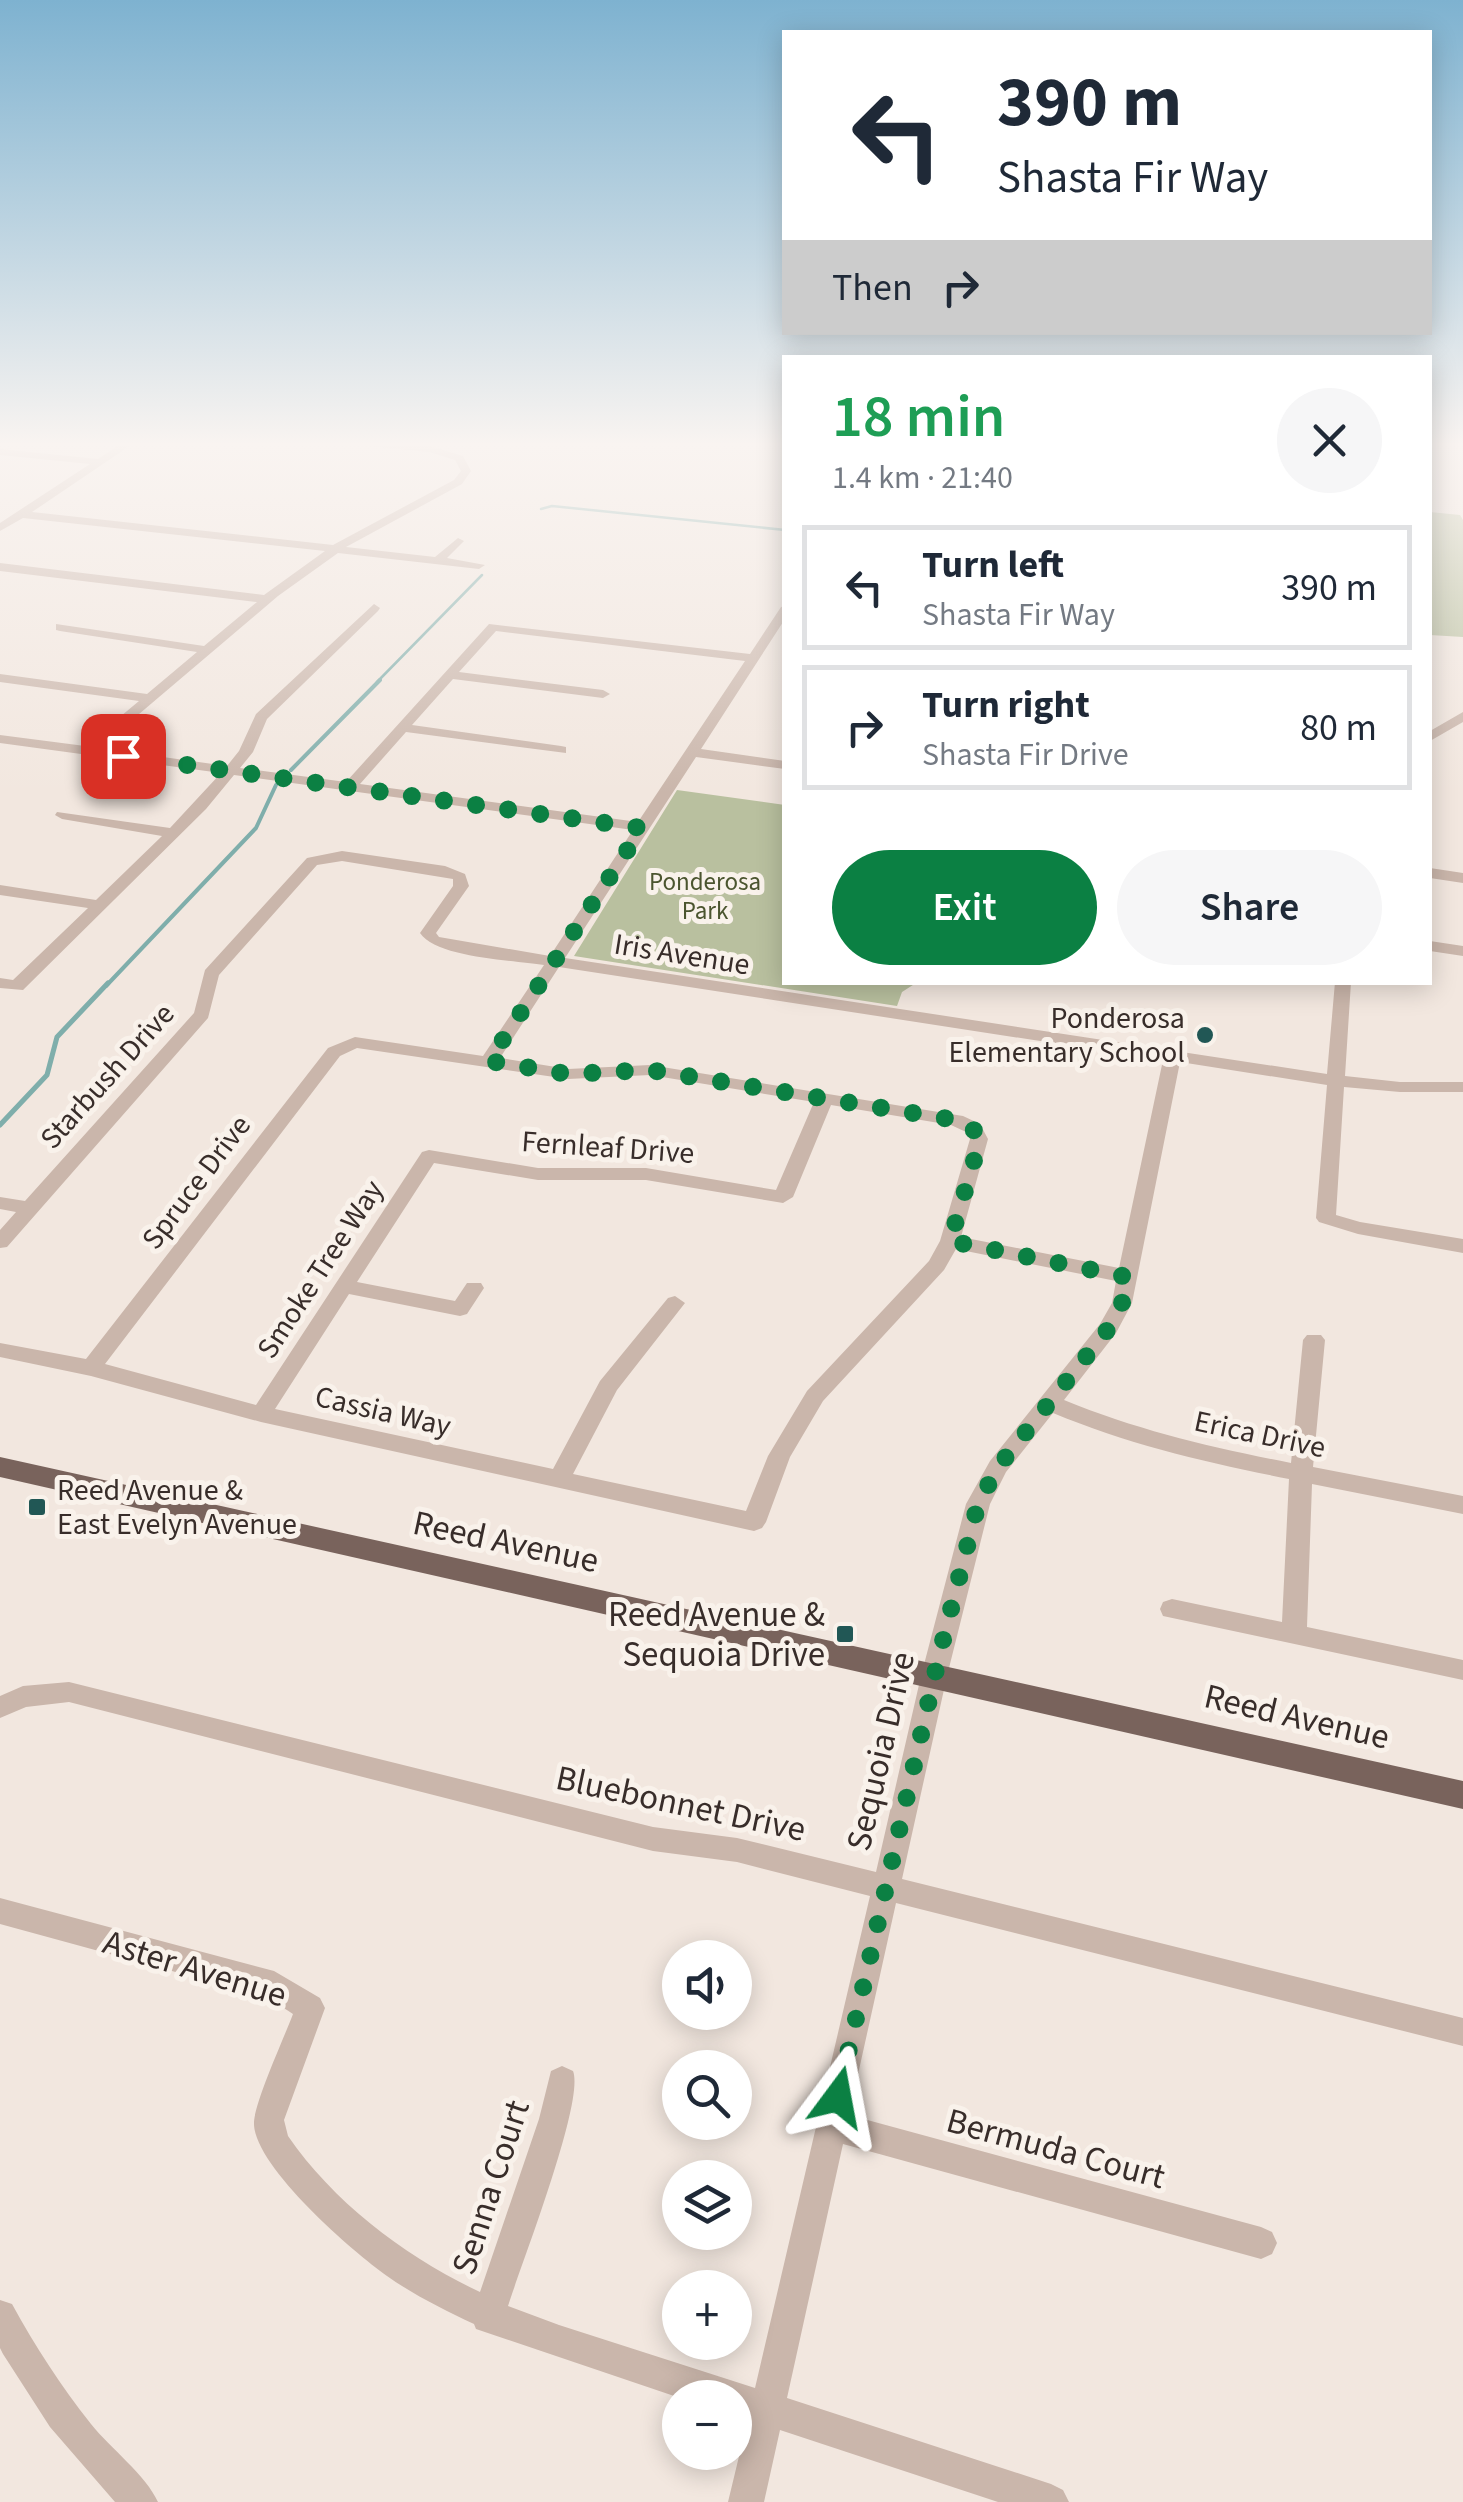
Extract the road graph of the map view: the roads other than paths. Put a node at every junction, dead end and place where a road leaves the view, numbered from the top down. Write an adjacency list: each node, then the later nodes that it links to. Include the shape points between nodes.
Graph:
1 (319, 560): 5 (street)
2 (439, 560): 3 (street)
3 (479, 565)
4 (0, 567): 5 (street)
5 (266, 599): 9 (street)
6 (374, 608): 23 (street, via 261,716 246,752)
7 (782, 615): 10 (street)
8 (60, 627): 9 (street)
9 (206, 650): 14 (street)
10 (754, 658): 11 (street, via 493,628); 21 (street)
11 (451, 675): 13 (street); 16 (street)
12 (0, 678): 14 (street)
13 (603, 694)
14 (150, 698): 20 (street)
15 (1463, 716): 17 (street)
16 (402, 728): 19 (street); 24 (street)
17 (1432, 737)
18 (0, 739): 20 (street)
19 (561, 750)
20 (88, 751): 23 (street)
21 (693, 752): 22 (street); 26 (street)
22 (782, 764)
23 (229, 770): 24 (street); 27 (street)
24 (349, 787): 26 (street)
25 (62, 815): 27 (street)
26 (642, 828): 35 (street)
27 (174, 833): 32 (street)
28 (324, 857): 35 (street, Iris Avenue, via 445,871 462,884 430,927 430,938); 45 (street, Starbush Drive, via 307,866 210,974 202,1014)
29 (1432, 874): 30 (street)
30 (1463, 878)
31 (0, 890): 32 (street)
32 (100, 905): 36 (street)
33 (1432, 946): 34 (street)
34 (1463, 951)
35 (555, 962): 38 (street, Iris Avenue); 39 (street)
36 (8, 985)
37 (1343, 985): 40 (street)
38 (1172, 1056): 40 (street, Iris Avenue); 49 (street, Sequoia Drive)
39 (489, 1061): 42 (street, via 568,1074 650,1070); 55 (street, Spruce Drive, via 356,1042 334,1052)
40 (1337, 1081): 41 (street, Iris Avenue); 48 (street, via 1326,1218)
41 (1463, 1087)
42 (825, 1098): 43 (street, Fernleaf Drive, via 783,1197 646,1174 538,1174); 46 (street, via 973,1128 979,1144)
43 (429, 1156): 50 (street, Smoke Tree Way)
44 (0, 1203): 45 (street)
45 (28, 1208): 47 (street, Starbush Drive)
46 (950, 1241): 49 (street); 60 (street, Cassia Way, via 931,1274 815,1396 779,1456 754,1522)
47 (0, 1242)
48 (1463, 1246)
49 (1128, 1277): 56 (street, Sequoia Drive, via 1109,1328)
50 (347, 1287): 51 (street, via 460,1309); 57 (street, Smoke Tree Way)
51 (474, 1288)
52 (676, 1304): 60 (street, via 608,1386)
53 (1314, 1340): 59 (street)
54 (0, 1350): 55 (street, Cassia Way)
55 (91, 1368): 57 (street, Cassia Way)
56 (1050, 1403): 59 (street, Erica Drive, via 1116,1431); 65 (street, Sequoia Drive, via 998,1467 978,1504)
57 (261, 1414): 60 (street, Cassia Way)
58 (0, 1468): 65 (main road, Reed Avenue)
59 (1301, 1474): 61 (street, Erica Drive); 63 (street)
60 (558, 1481)
61 (1463, 1506)
62 (1172, 1609): 63 (street)
63 (1294, 1634): 64 (street)
64 (1463, 1670)
65 (934, 1676): 67 (main road, Reed Avenue); 68 (street, Sequoia Drive)
66 (0, 1707): 68 (street, Bluebonnet Drive, via 69,1692 634,1834 737,1850)
67 (1463, 1795)
68 (887, 1889): 70 (street, Bluebonnet Drive); 72 (street, Sequoia Drive)
69 (0, 1911): 75 (street, Aster Avenue, via 274,1985 310,2008 274,2098 270,2138 320,2196 386,2256)
70 (1463, 2032)
71 (562, 2080): 75 (street, Senna Court)
72 (831, 2125): 73 (street, Bermuda Court); 78 (street, Sequoia Drive)
73 (1260, 2244)
74 (0, 2316): 79 (street, via 95,2460)
75 (488, 2317): 76 (street, Aster Avenue)
76 (676, 2380)
77 (752, 2404): 78 (street, Aster Avenue)
78 (768, 2410): 80 (street, Sequoia Drive); 81 (street, Aster Avenue)
79 (140, 2502)
80 (746, 2502)
81 (1052, 2502)

